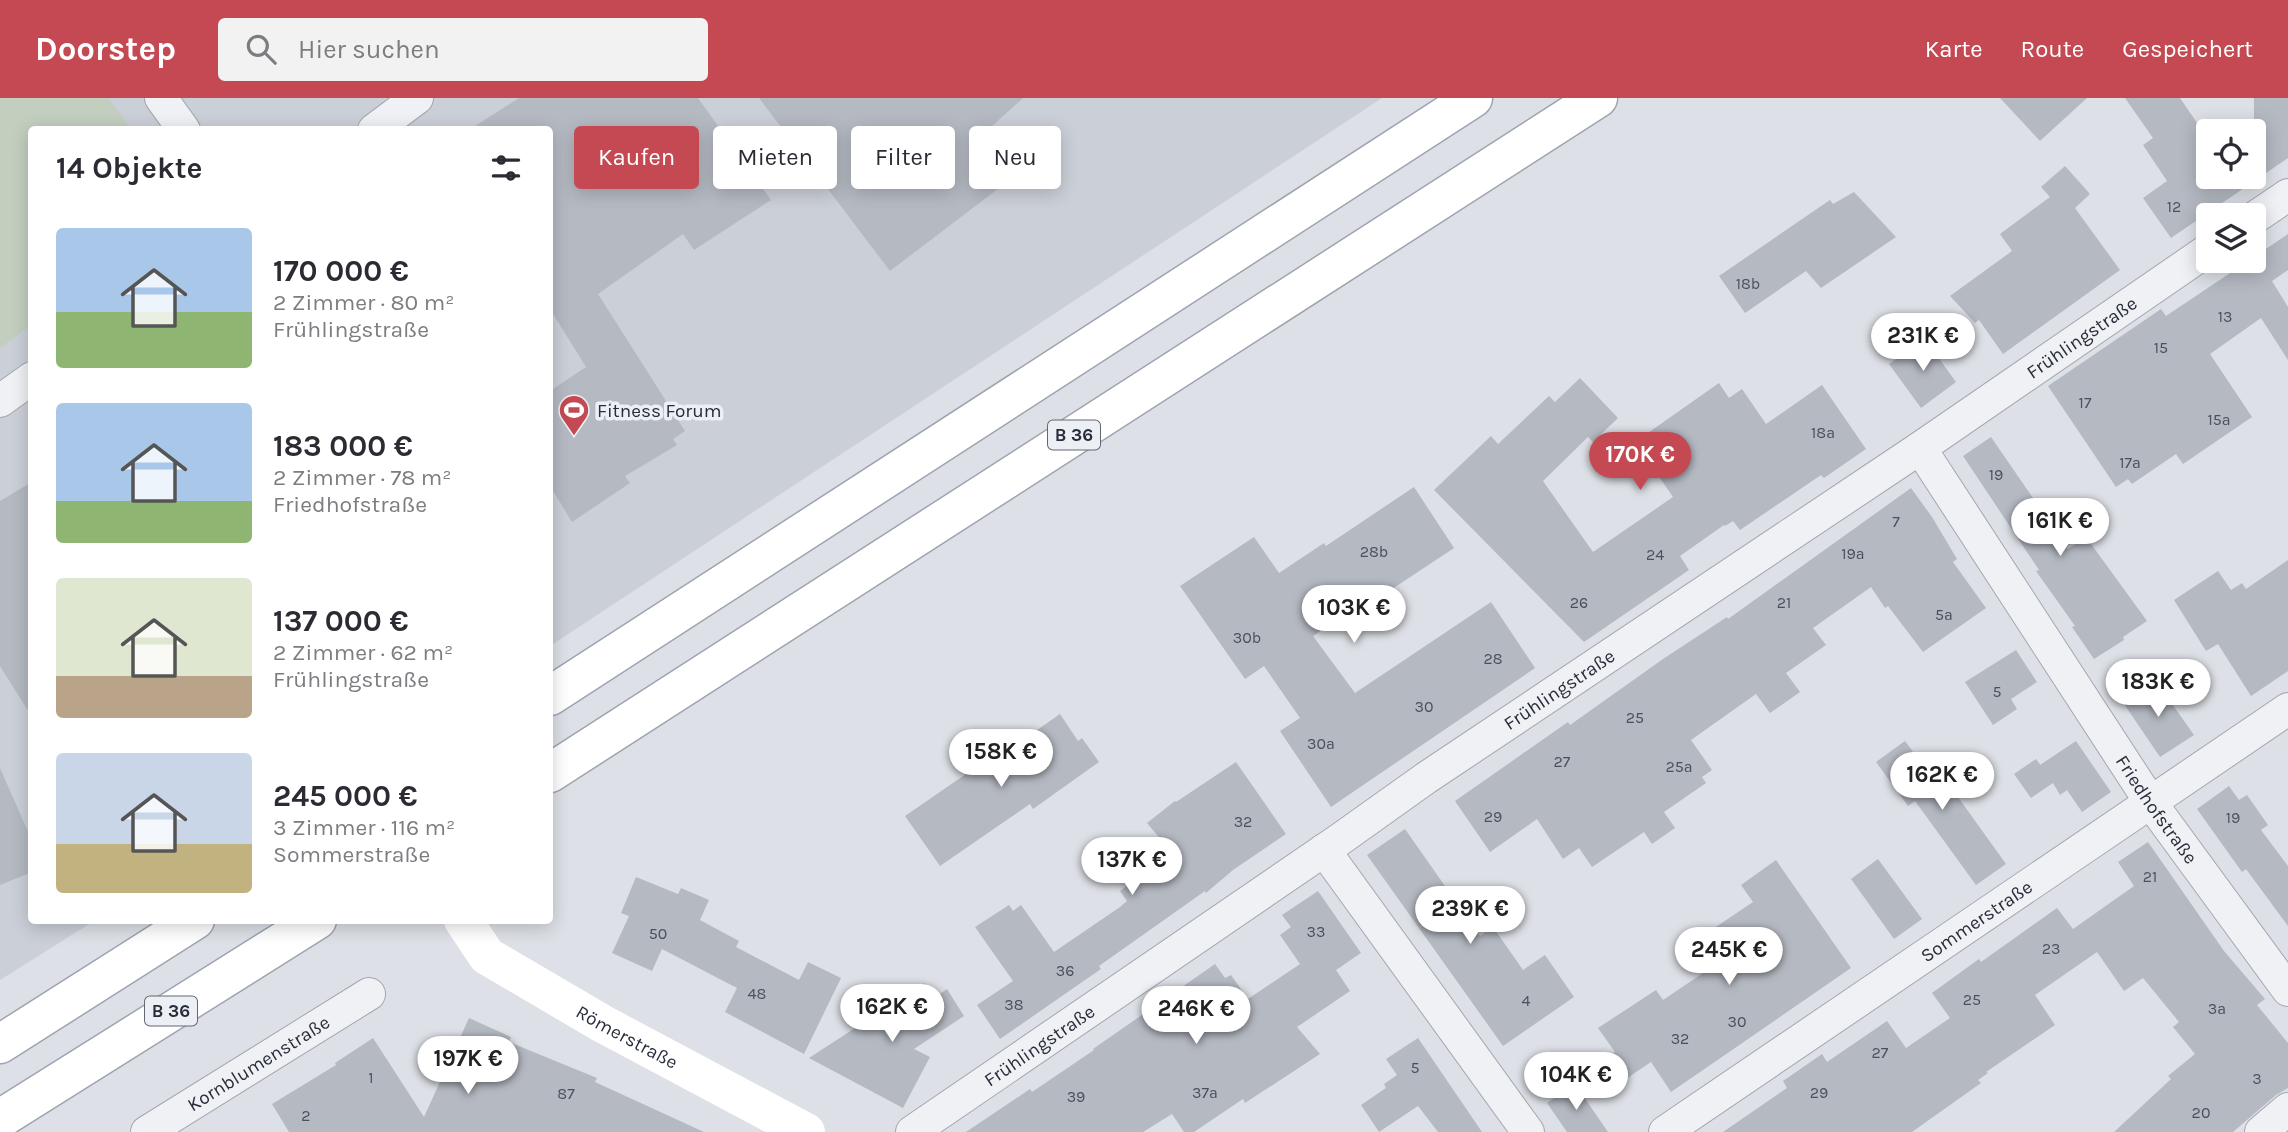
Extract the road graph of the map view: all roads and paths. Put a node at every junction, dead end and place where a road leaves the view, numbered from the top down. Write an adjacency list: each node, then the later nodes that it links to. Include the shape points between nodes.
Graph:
1 (161, 98): 5 (street)
2 (416, 98): 6 (street)
3 (1473, 98): 13 (main road)
4 (1598, 98): 15 (main road, B 36)
5 (181, 126)
6 (379, 126)
7 (2288, 195): 8 (street)
8 (2266, 210)
9 (2196, 258): 12 (street, Frühlingstraße)
10 (28, 381): 11 (street)
11 (0, 401)
12 (1920, 448): 16 (street, Friedhofstraße); 17 (street, Frühlingstraße)
13 (553, 693)
14 (2288, 709): 16 (street, Sommerstraße)
15 (553, 771)
16 (2151, 803): 21 (street, Friedhofstraße); 30 (street, Sommerstraße)
17 (1324, 850): 28 (street, Frühlingstraße); 29 (street)
18 (189, 924): 23 (main road)
19 (311, 924): 25 (main road, B 36)
20 (466, 924): 27 (main road, Römerstraße, via 487,956 603,1024)
21 (2288, 990)
22 (369, 993): 26 (street, Kornblumenstraße)
23 (0, 1044)
24 (2288, 1109): 31 (street)
25 (0, 1118)
26 (154, 1130)
27 (806, 1132)
28 (912, 1132)
29 (1528, 1132)
30 (1665, 1132)
31 (2261, 1132)

